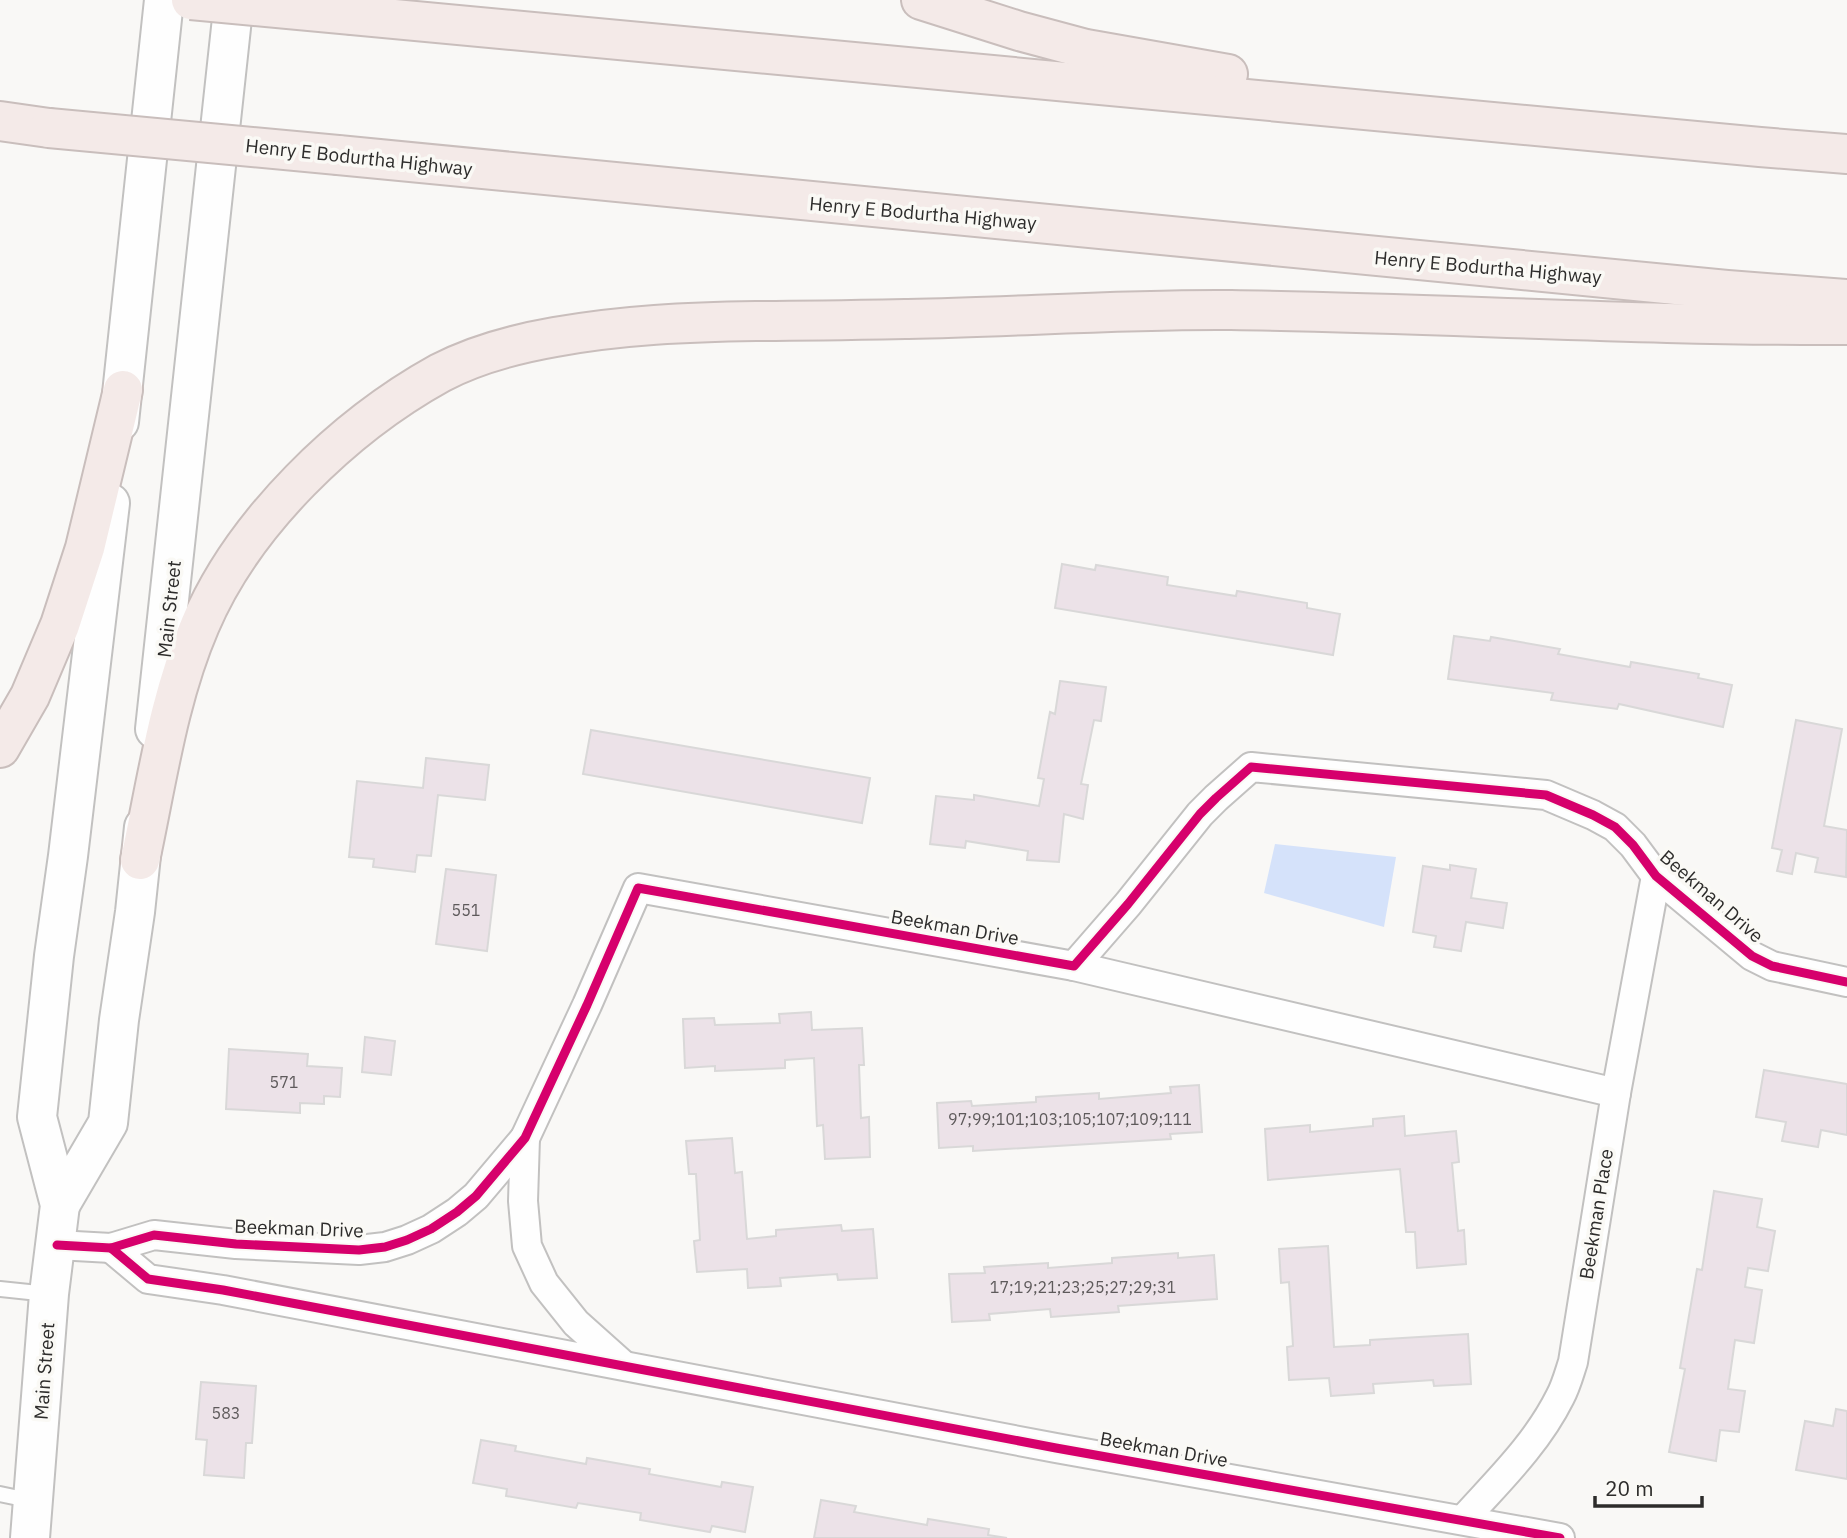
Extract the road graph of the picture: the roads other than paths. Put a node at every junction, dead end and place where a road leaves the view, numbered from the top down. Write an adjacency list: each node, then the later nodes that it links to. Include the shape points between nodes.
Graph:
1 (164, 0): 12 (main road, Main Street)
2 (191, 0): 8 (highway, bridge)
3 (234, 0): 14 (main road, Main Street)
4 (921, 0): 8 (highway, via 1086,49)
5 (0, 121): 6 (highway, Henry E Bodurtha Highway)
6 (49, 128): 7 (highway); 10 (highway, Henry E Bodurtha Highway, bridge)
7 (0, 130)
8 (1572, 130): 9 (highway)
9 (1847, 154)
10 (1847, 299)
11 (1847, 325): 14 (highway, via 1136,311 627,326 494,351 442,373 368,421 321,461 252,536 200,624 174,699)
12 (123, 390): 13 (highway, via 85,548 60,625 30,696); 20 (main road, Main Street, via 37,1117)
13 (0, 748)
14 (140, 860): 20 (main road, Main Street, via 108,1123)
15 (1657, 876): 16 (street, Beekman Drive, via 1615,827 1546,795 1251,767 1200,814); 17 (street, Beekman Drive, via 1752,956 1772,966); 18 (street, Beekman Place)
16 (1074, 966): 18 (street, Beekman Drive); 19 (street, Beekman Drive, via 638,888)
17 (1847, 982)
18 (1616, 1093): 27 (street, Beekman Place, via 1567,1381 1534,1439)
19 (525, 1138): 22 (street, Beekman Drive, via 493,1178 457,1212 418,1236 385,1247 306,1248 154,1235); 25 (street, via 527,1246 544,1283 576,1323)
20 (60, 1205): 21 (main road, Main Street)
21 (57, 1245): 22 (street, Beekman Drive); 24 (main road, Main Street)
22 (111, 1248): 25 (street, Beekman Drive, via 148,1279)
23 (0, 1289): 24 (lane)
24 (49, 1294): 26 (main road, Main Street)
25 (623, 1365): 27 (street, Beekman Drive)
26 (22, 1511)
27 (1463, 1520): 28 (street, Beekman Drive)
28 (1560, 1538)

